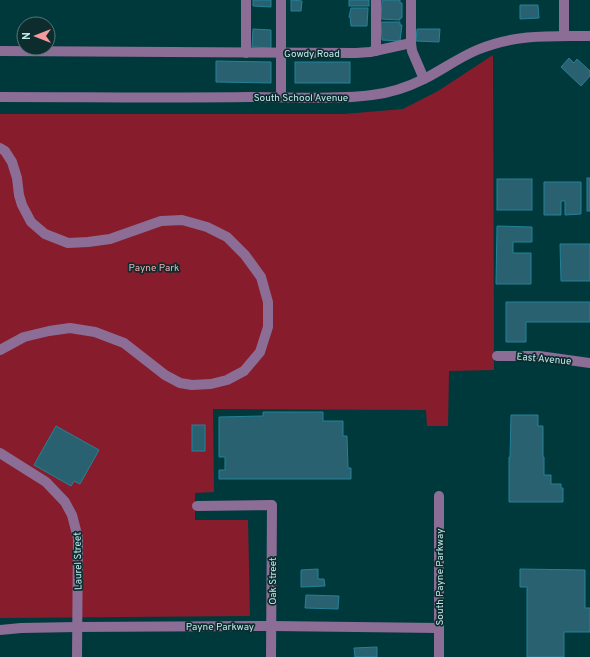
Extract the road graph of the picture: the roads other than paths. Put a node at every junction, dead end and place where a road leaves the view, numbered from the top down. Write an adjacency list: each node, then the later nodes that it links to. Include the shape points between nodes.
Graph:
1 (246, 0): 11 (street)
2 (281, 0): 12 (street)
3 (376, 0): 10 (street)
4 (411, 0): 8 (street)
5 (564, 0): 6 (street)
6 (564, 36): 7 (street, South School Avenue); 13 (street, South School Avenue, via 536,36 499,42 467,54)
7 (590, 36)
8 (411, 43): 10 (street, Gowdy Road); 13 (street)
9 (0, 51): 11 (street, Gowdy Road)
10 (376, 51): 12 (street, Gowdy Road)
11 (246, 53): 12 (street, Gowdy Road)
12 (281, 54): 15 (street)
13 (424, 79): 15 (street, South School Avenue, via 393,91 372,95)
14 (0, 96): 15 (street, South School Avenue)
15 (281, 97)
16 (0, 148): 17 (street, via 12,162 22,205 31,222 46,234 68,243 110,239 161,221 182,220 207,227 227,237 245,255 261,277 268,302 268,327 260,352 244,371 227,380 211,384 180,383 165,375 124,343 95,332 70,328 49,331 24,337)
17 (0, 350)
18 (498, 356): 19 (street, East Avenue, via 539,356)
19 (590, 362)
20 (0, 453): 24 (street, Laurel Street, via 46,482 65,502 72,515 78,538)
21 (440, 496): 25 (street, South Payne Parkway)
22 (197, 506): 23 (street, Oak Street, via 272,505)
23 (272, 626): 24 (street, Payne Parkway); 25 (street, Payne Parkway); 28 (street, Oak Street)
24 (77, 627): 26 (street, Payne Parkway); 27 (street, Laurel Street)
25 (440, 628): 29 (street, South Payne Parkway)
26 (0, 630)
27 (77, 657)
28 (271, 657)
29 (439, 657)

